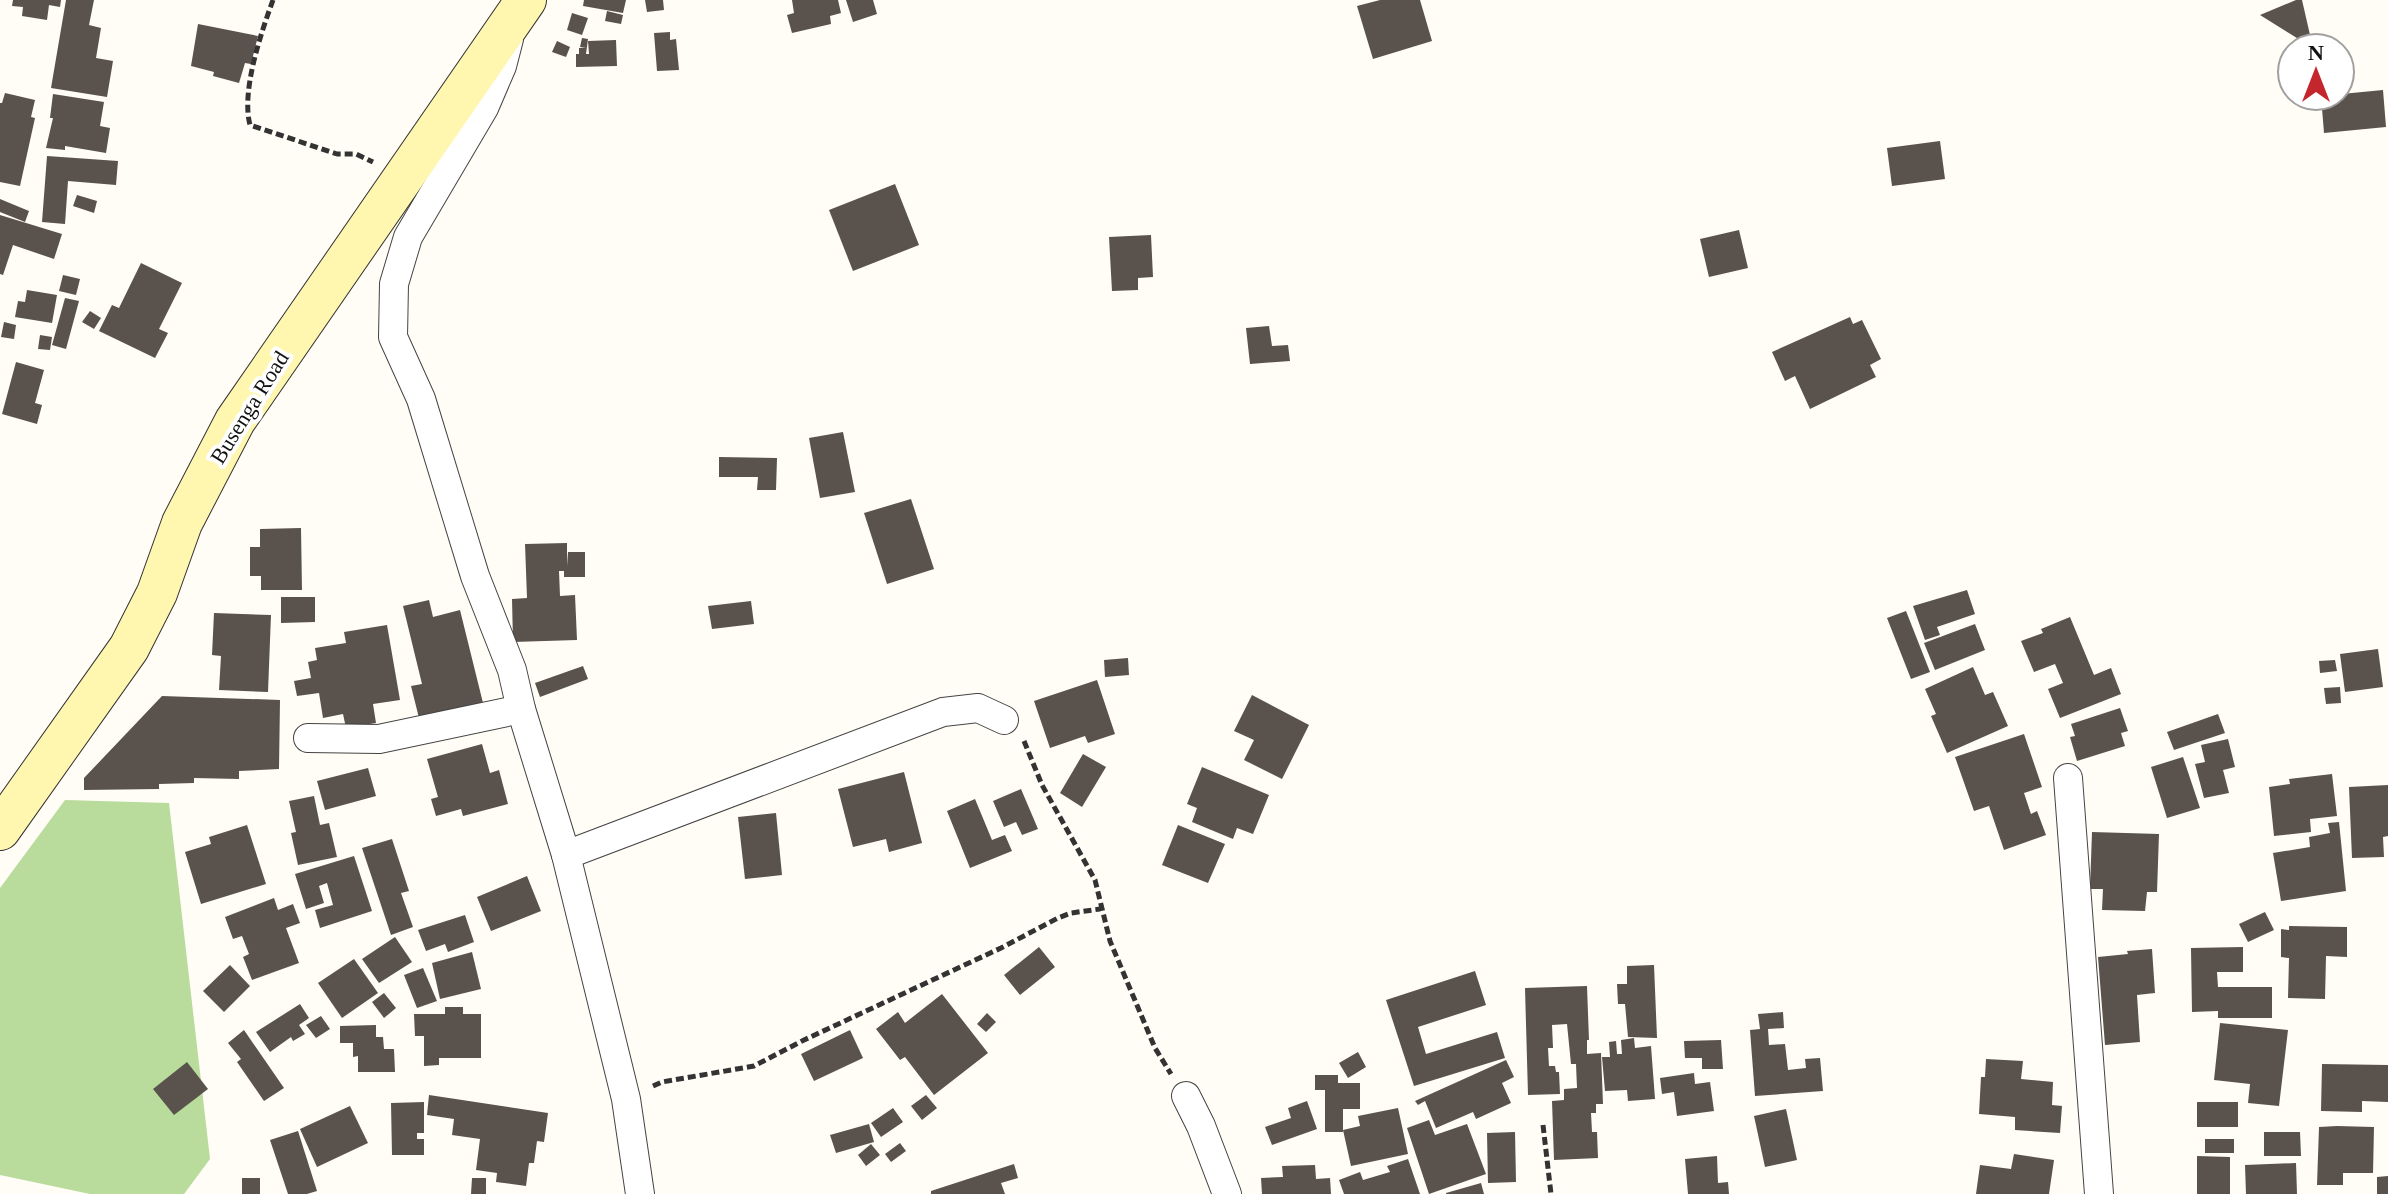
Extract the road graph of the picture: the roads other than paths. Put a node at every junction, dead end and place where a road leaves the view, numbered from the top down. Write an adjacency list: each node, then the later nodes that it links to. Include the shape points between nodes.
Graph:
1 (521, 7): 2 (street, via 484,108 408,237 394,284 393,337 421,399); 6 (street, Busenga Road, via 235,421 182,523 157,593 129,648)
2 (521, 709): 4 (street, via 379,739); 7 (street)
3 (1004, 720): 7 (street, via 978,708 943,712)
4 (308, 738)
5 (2068, 778): 11 (street)
6 (0, 830)
7 (566, 855): 9 (street, via 626,1099)
8 (1186, 1096): 10 (street)
9 (640, 1194)
10 (1227, 1194)
11 (2099, 1194)

